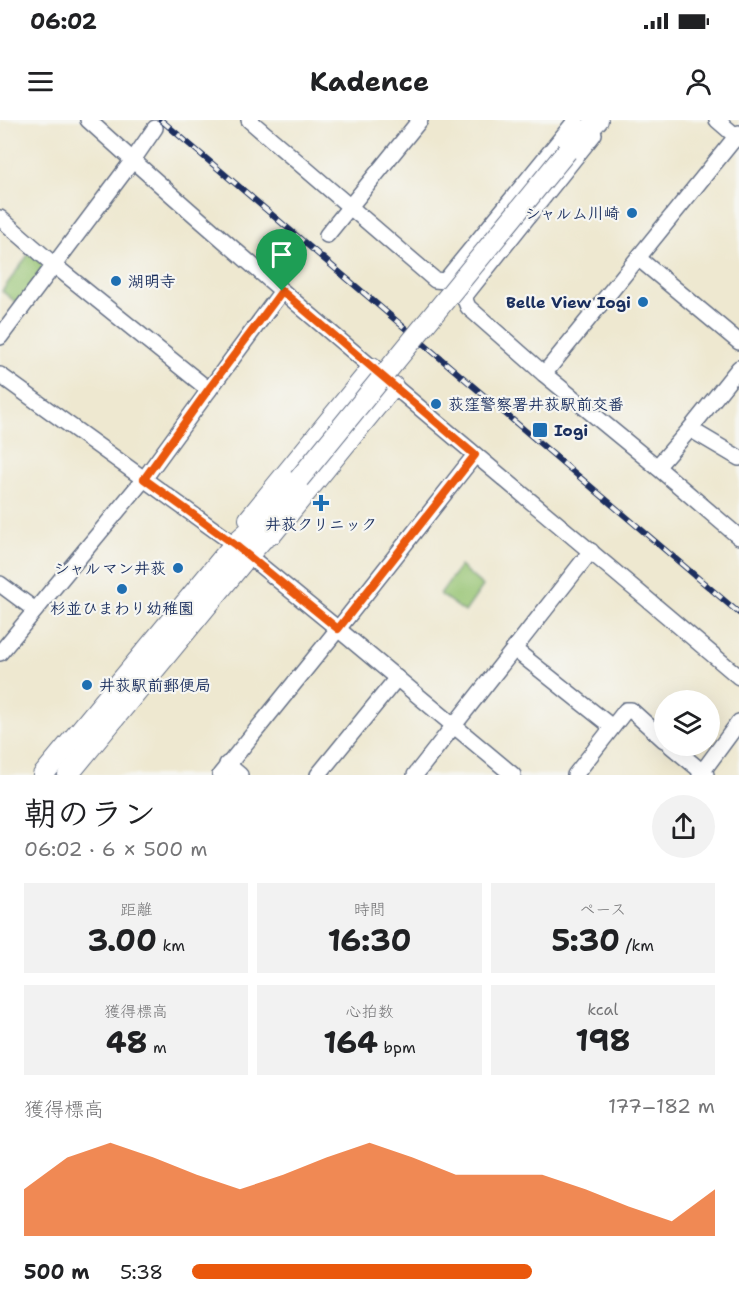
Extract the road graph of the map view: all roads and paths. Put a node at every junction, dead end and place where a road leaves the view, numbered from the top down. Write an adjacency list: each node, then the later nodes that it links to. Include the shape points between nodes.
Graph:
1 (88, 120): 12 (street)
2 (249, 120): 13 (street)
3 (420, 120): 13 (street)
4 (576, 120): 18 (street)
5 (587, 120): 11 (main road)
6 (598, 120): 11 (main road)
7 (605, 120): 20 (street)
8 (717, 120): 10 (street)
9 (155, 128): 12 (street)
10 (738, 136): 16 (street)
11 (567, 151): 35 (main road, bridge)
12 (133, 160): 17 (street); 19 (street)
13 (350, 208): 15 (street); 18 (street, via 435,280)
14 (0, 218): 17 (street)
15 (327, 235)
16 (638, 258): 22 (street); 25 (street)
17 (54, 265): 21 (street); 28 (street)
18 (445, 281): 20 (street)
19 (282, 291): 23 (street); 28 (street)
20 (464, 297): 25 (street, via 468,307)
21 (0, 337)
22 (739, 342)
23 (372, 368): 27 (street); 35 (main road, via 246,522)
24 (739, 368): 29 (street)
25 (544, 374): 32 (street)
26 (0, 375): 33 (street)
27 (393, 386): 30 (street); 35 (main road, via 273,533)
28 (208, 390): 33 (street)
29 (690, 429): 31 (street); 32 (street)
30 (475, 455): 36 (street); 39 (street)
31 (739, 458)
32 (657, 467): 34 (street)
33 (144, 479): 35 (street); 38 (street)
34 (739, 537)
35 (241, 550): 39 (street); 50 (main road); 52 (main road)
36 (591, 551): 40 (street); 43 (street)
37 (0, 584): 38 (street)
38 (35, 610): 41 (street)
39 (338, 629): 42 (street); 49 (street)
40 (514, 650): 45 (street); 46 (street)
41 (0, 653)
42 (397, 678): 45 (street); 54 (street)
43 (739, 678)
44 (739, 722): 51 (street)
45 (454, 726): 55 (street); 56 (street)
46 (612, 727): 47 (street, via 626,710 631,710); 57 (street)
47 (654, 731)
48 (682, 756): 51 (street)
49 (223, 770): 53 (street)
50 (45, 774)
51 (703, 774)
52 (68, 775)
53 (240, 775)
54 (318, 775)
55 (415, 775)
56 (512, 775)
57 (575, 775)

